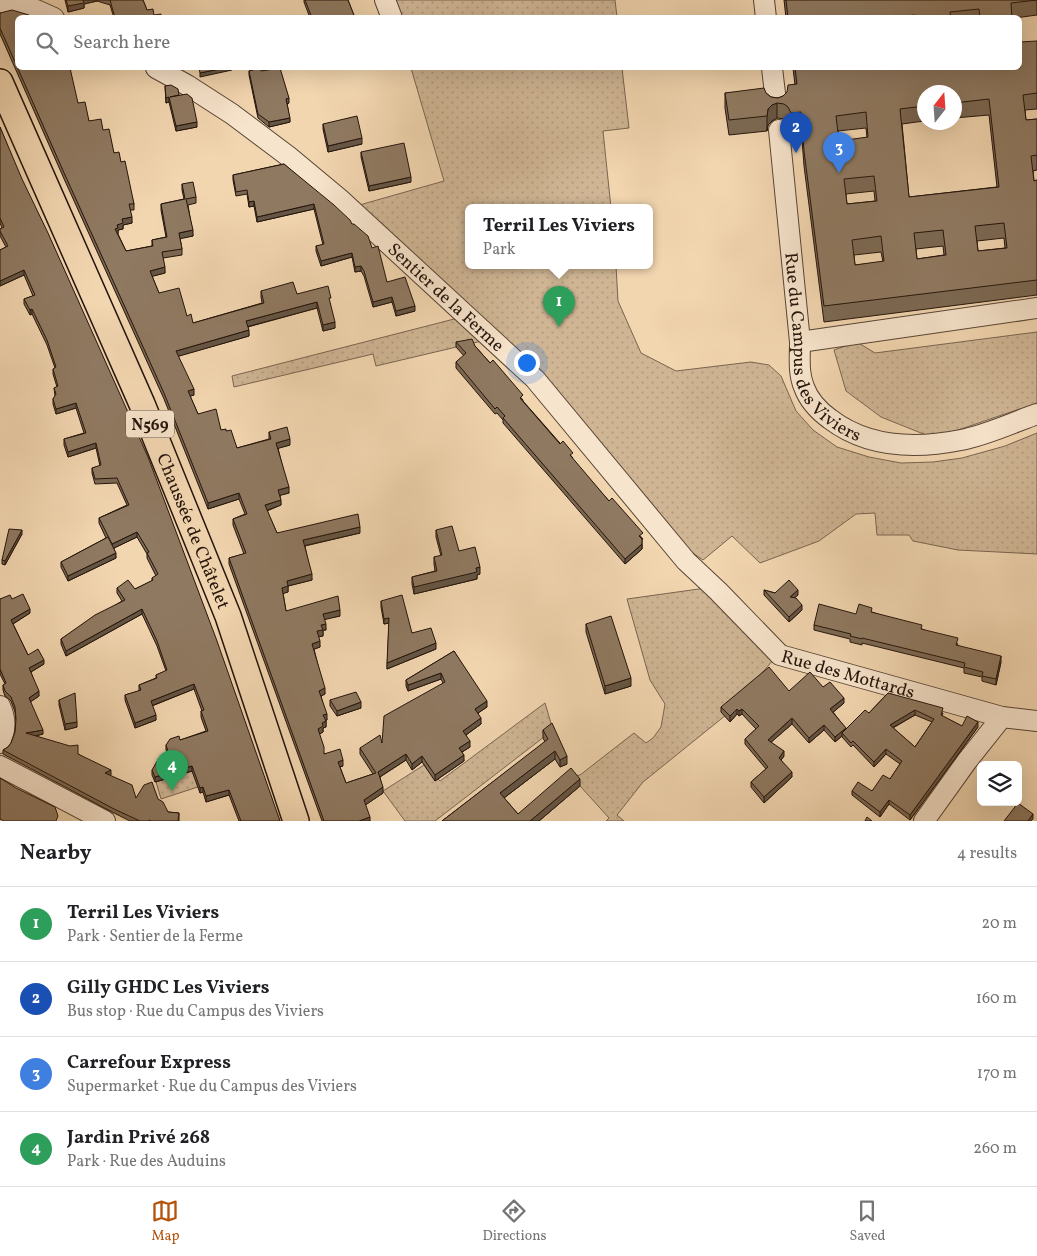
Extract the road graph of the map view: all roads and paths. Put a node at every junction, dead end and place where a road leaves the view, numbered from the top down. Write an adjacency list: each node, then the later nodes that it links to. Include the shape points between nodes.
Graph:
1 (385, 0): 5 (street)
2 (764, 0): 6 (street)
3 (0, 8): 4 (street, via 12,4)
4 (47, 15)
5 (391, 15)
6 (766, 15)
7 (160, 70): 15 (street, Sentier de la Ferme, via 232,114 288,156 342,201 528,373 686,561)
8 (772, 70): 10 (street)
9 (0, 82): 23 (main road, Chaussée de Châtelet / N569, via 142,404 228,616)
10 (776, 102)
11 (779, 130): 13 (street, Rue du Campus des Viviers)
12 (1037, 308): 13 (street)
13 (800, 342): 14 (street, Rue du Campus des Viviers, via 800,370 810,399 840,427 863,438 895,444 944,443 984,434)
14 (1037, 414)
15 (718, 591): 17 (street, Rue des Mottards, via 780,655)
16 (0, 706): 19 (street, via 5,725)
17 (1002, 717): 18 (street, Rue des Mottards); 24 (street)
18 (1037, 722)
19 (0, 743)
20 (0, 766): 21 (street)
21 (76, 814): 22 (street)
22 (105, 821)
23 (296, 821)
24 (924, 821)

